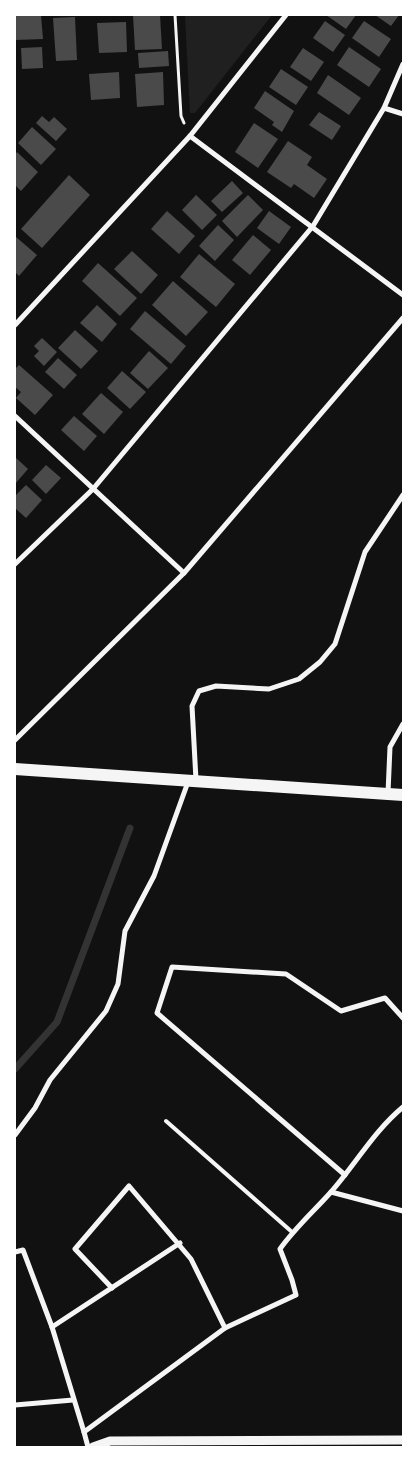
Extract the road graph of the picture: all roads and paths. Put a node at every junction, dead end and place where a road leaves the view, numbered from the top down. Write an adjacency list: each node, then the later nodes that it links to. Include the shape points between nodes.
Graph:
1 (175, 15): 6 (path, via 181,116)
2 (286, 15): 6 (street)
3 (403, 64): 4 (street)
4 (384, 108): 5 (street); 7 (street)
5 (403, 114)
6 (190, 136): 7 (street); 10 (street)
7 (313, 226): 8 (street); 12 (street)
8 (403, 295)
9 (403, 318): 15 (street)
10 (15, 325)
11 (15, 416): 12 (street)
12 (93, 489): 14 (street); 15 (street)
13 (403, 495): 19 (street, via 365,552 335,644 320,662 299,679 268,689 216,686 199,691 192,706)
14 (15, 564)
15 (184, 573): 17 (street)
16 (403, 724): 20 (street, via 390,747)
17 (15, 740)
18 (15, 769): 19 (main road)
19 (192, 781): 20 (main road); 26 (street, via 154,876 125,931 118,984 106,1011 50,1080)
20 (388, 794): 21 (main road)
21 (403, 795)
22 (403, 1018): 27 (street, via 385,998 341,1011 286,974 172,966 157,1013)
23 (403, 1107): 24 (street)
24 (400, 1112): 27 (street)
25 (166, 1121): 30 (lane)
26 (15, 1135)
27 (345, 1175): 28 (street)
28 (331, 1192): 29 (street); 30 (street)
29 (403, 1211)
30 (292, 1232): 35 (street, via 280,1249 296,1295)
31 (180, 1244): 33 (street); 33 (street, via 130,1186 75,1249); 35 (street, via 191,1259)
32 (15, 1252): 34 (street, via 23,1250)
33 (112, 1288): 34 (street)
34 (52, 1328): 36 (street)
35 (225, 1328): 38 (street)
36 (74, 1400): 37 (street); 38 (street)
37 (15, 1405)
38 (84, 1432): 40 (street)
39 (403, 1440): 41 (street, via 110,1441)
40 (88, 1447)
41 (93, 1447)

